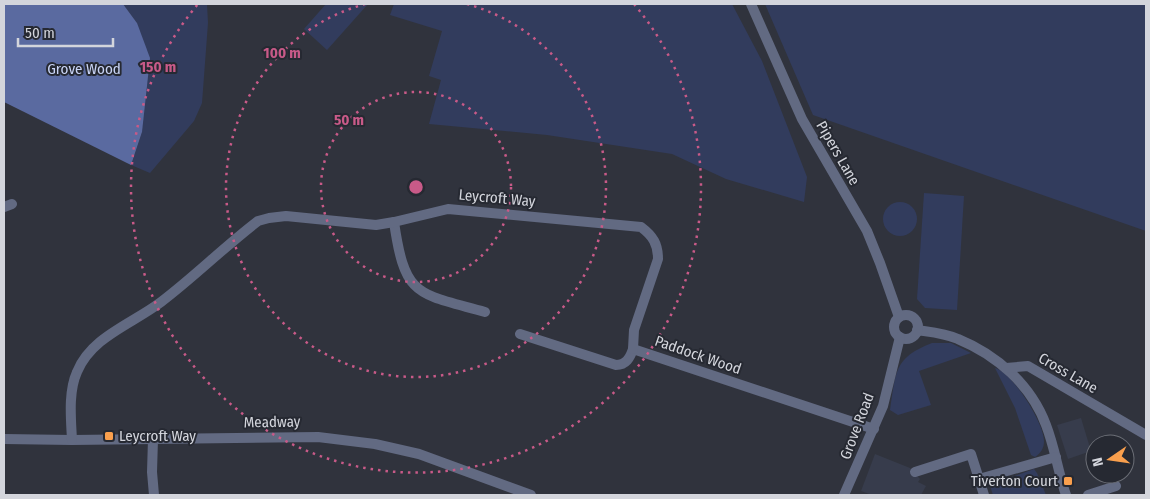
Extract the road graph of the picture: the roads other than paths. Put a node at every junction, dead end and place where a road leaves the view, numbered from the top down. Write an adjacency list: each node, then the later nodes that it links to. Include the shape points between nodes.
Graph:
1 (751, 4): 4 (street, Pipers Lane, via 802,120 867,231)
2 (394, 222): 3 (street, via 402,266 415,287 432,297); 8 (street, Leycroft Way, via 448,208 641,227 655,242 658,258 634,330); 14 (street, Leycroft Way, via 376,224 286,216 258,221 160,303 91,350 74,381)
3 (485, 312)
4 (899, 317): 5 (street, via 912,317 917,323); 7 (street, Grove Road, via 894,323 894,331)
5 (917, 330): 7 (street, via 910,338); 9 (street, via 958,339)
6 (520, 334): 8 (street, Paddock Wood, via 620,365 628,360)
7 (900, 337): 10 (street, Grove Road)
8 (633, 348): 10 (street, Paddock Wood)
9 (1006, 368): 11 (street, Cross Lane, via 1028,366); 15 (street, via 1041,413)
10 (874, 429): 21 (street, Grove Road)
11 (1146, 435)
12 (4, 439): 14 (street, Meadway)
13 (153, 439): 14 (street, Meadway); 19 (street); 20 (street, Meadway, via 318,437 375,444 419,454)
14 (72, 440)
15 (1056, 458): 17 (street); 23 (street)
16 (915, 472): 17 (street, via 971,454)
17 (979, 479): 22 (street)
18 (1116, 486): 24 (street)
19 (154, 495)
20 (531, 495)
21 (844, 495)
22 (984, 495)
23 (1066, 495)
24 (1088, 495)

